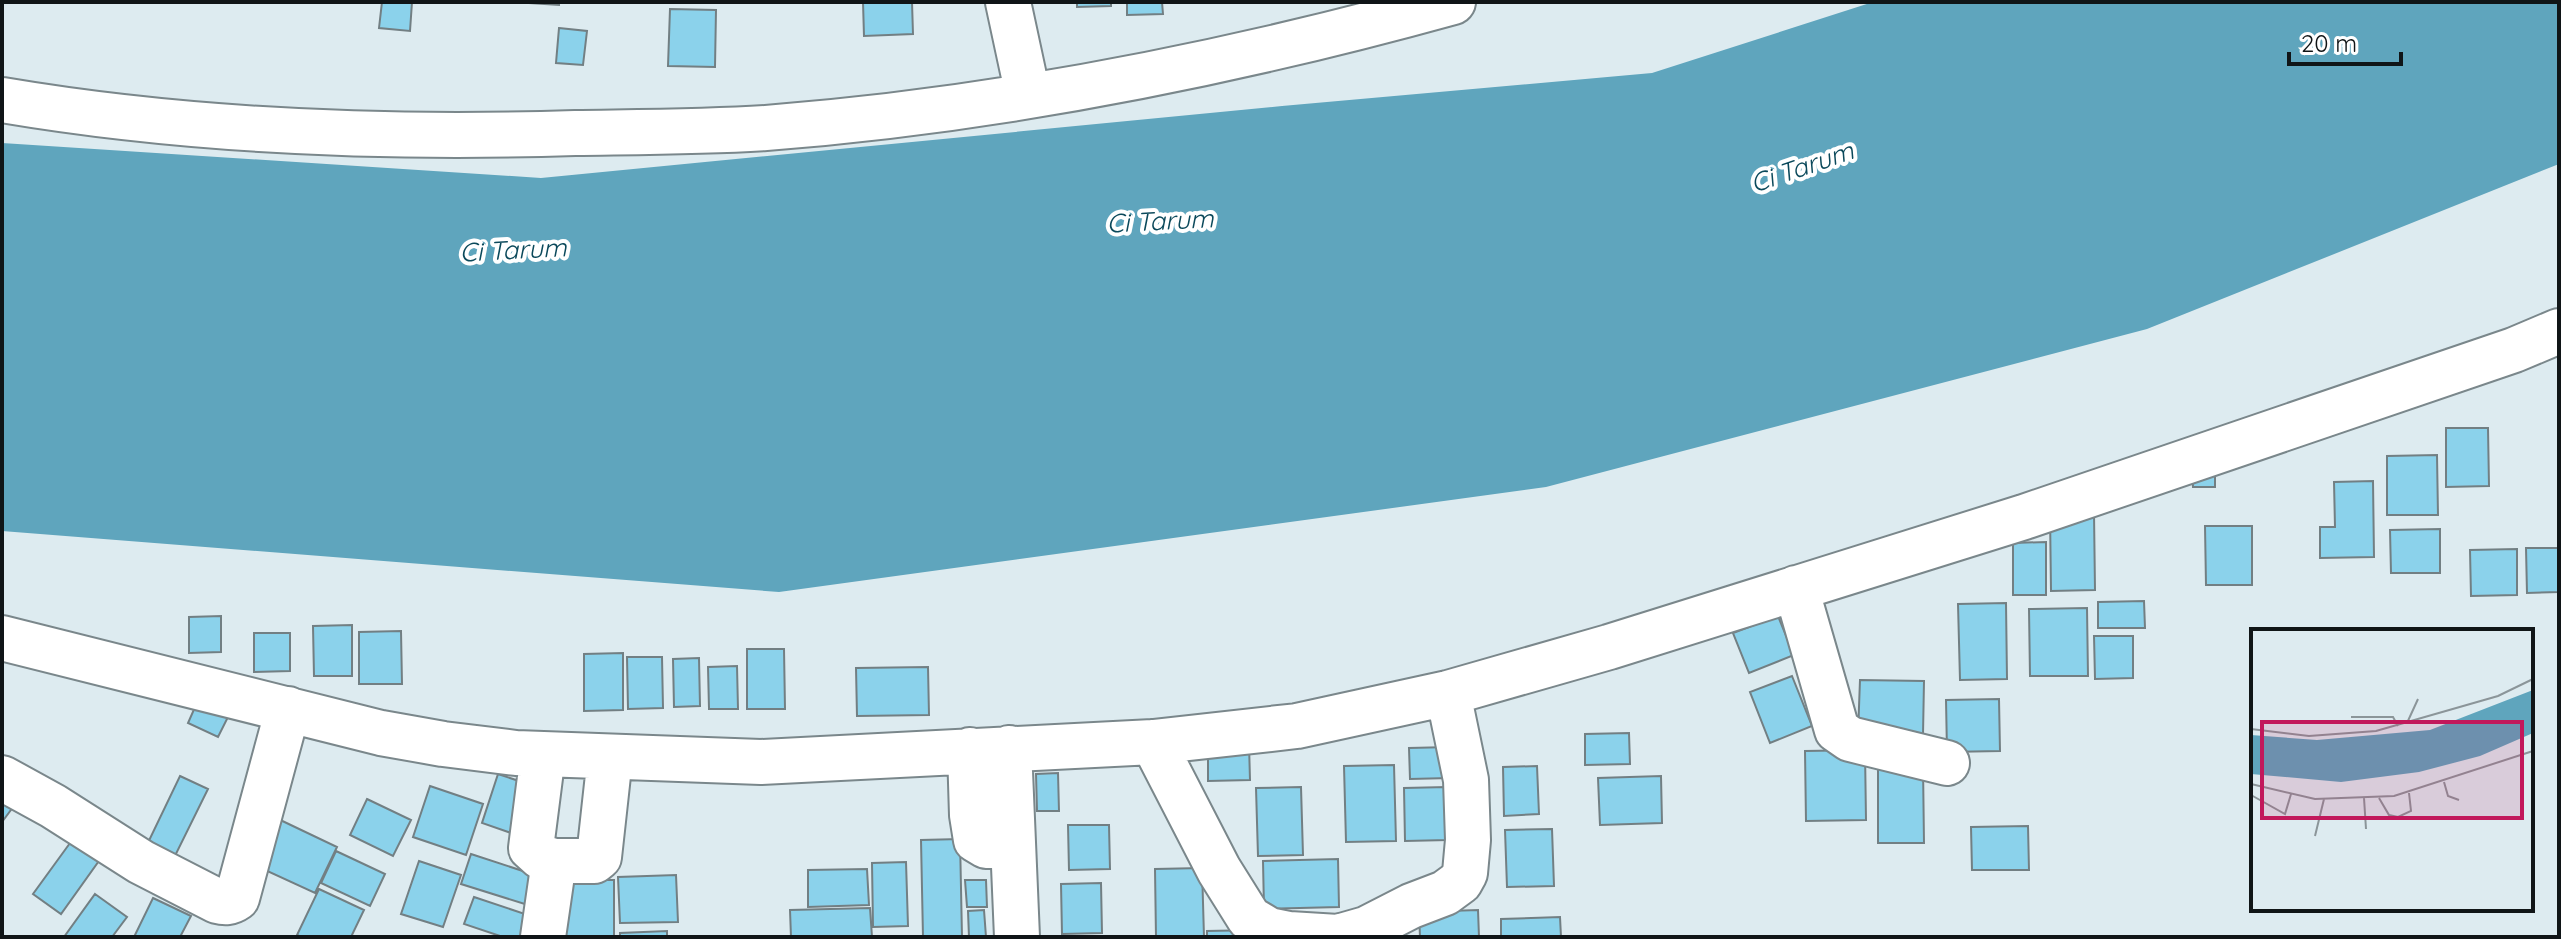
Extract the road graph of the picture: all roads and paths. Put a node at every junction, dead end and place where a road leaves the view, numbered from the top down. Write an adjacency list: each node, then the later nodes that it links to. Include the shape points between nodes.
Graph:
1 (1008, 2): 4 (street)
2 (1436, 5): 3 (street)
3 (1334, 16): 4 (street, via 1118,81)
4 (1028, 95): 5 (street, via 763,128 464,137 283,132)
5 (2, 100)
6 (2559, 331): 7 (street, via 2053,507)
7 (1796, 588): 9 (street); 15 (street, via 1837,730 1850,739)
8 (2, 638): 10 (street)
9 (1448, 693): 11 (street, via 1297,726); 11 (street, via 1466,780 1465,873 1445,893 1338,937 1269,930 1249,918)
10 (288, 709): 13 (street, via 443,744); 16 (street, via 233,902 217,901 141,862)
11 (1153, 742): 12 (street)
12 (990, 749): 14 (street, via 761,762); 19 (street, via 1013,845)
13 (543, 754): 14 (street); 17 (street, via 531,848)
14 (610, 757): 17 (street, via 599,857)
15 (1947, 763)
16 (2, 778)
17 (554, 861): 18 (street)
18 (543, 937)
19 (1017, 937)

